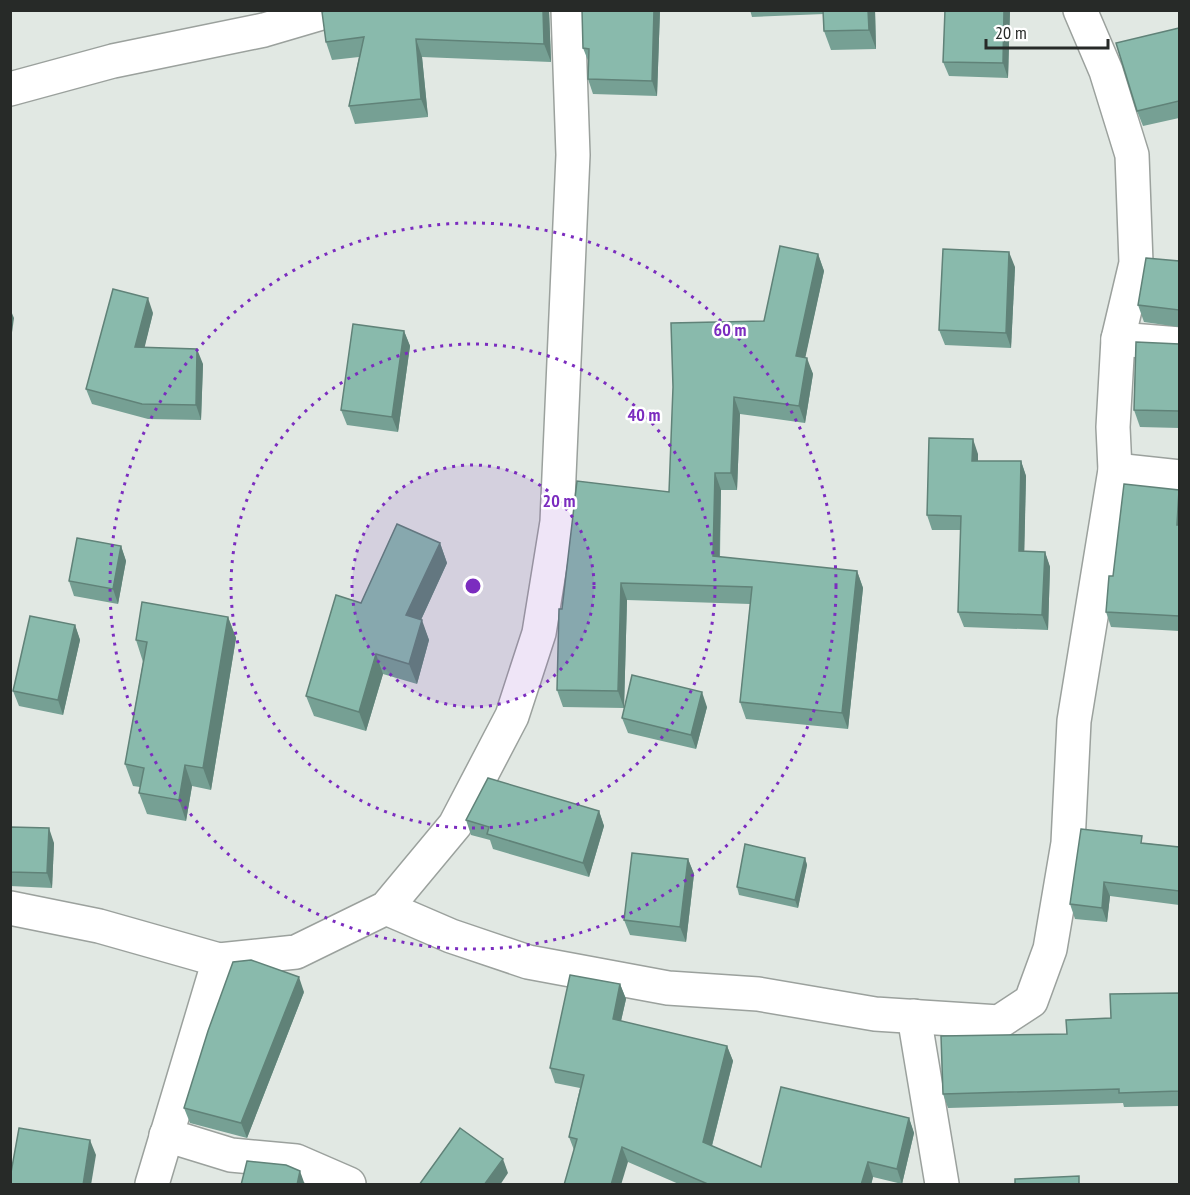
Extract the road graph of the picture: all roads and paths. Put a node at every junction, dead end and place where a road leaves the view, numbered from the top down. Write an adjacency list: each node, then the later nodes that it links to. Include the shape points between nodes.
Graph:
1 (332, 10): 4 (street, via 264,30 113,61)
2 (568, 10): 10 (street, via 573,155 566,368 557,522 539,633 512,716 455,825)
3 (1080, 10): 5 (street, via 1106,71 1132,155 1136,263)
4 (10, 88)
5 (1118, 339): 6 (street); 7 (street)
6 (1179, 344)
7 (1115, 470): 8 (street); 12 (street, via 1074,721 1068,843 1050,949 1031,1001 999,1022)
8 (1179, 477)
9 (10, 908): 11 (street, via 99,926)
10 (386, 908): 11 (street, via 296,952); 12 (street, via 451,936 528,962 668,988 758,994 875,1014)
11 (219, 960): 13 (street)
12 (914, 1016): 16 (street)
13 (166, 1135): 14 (street); 15 (street, via 231,1155 296,1161)
14 (152, 1185)
15 (349, 1185)
16 (942, 1185)

